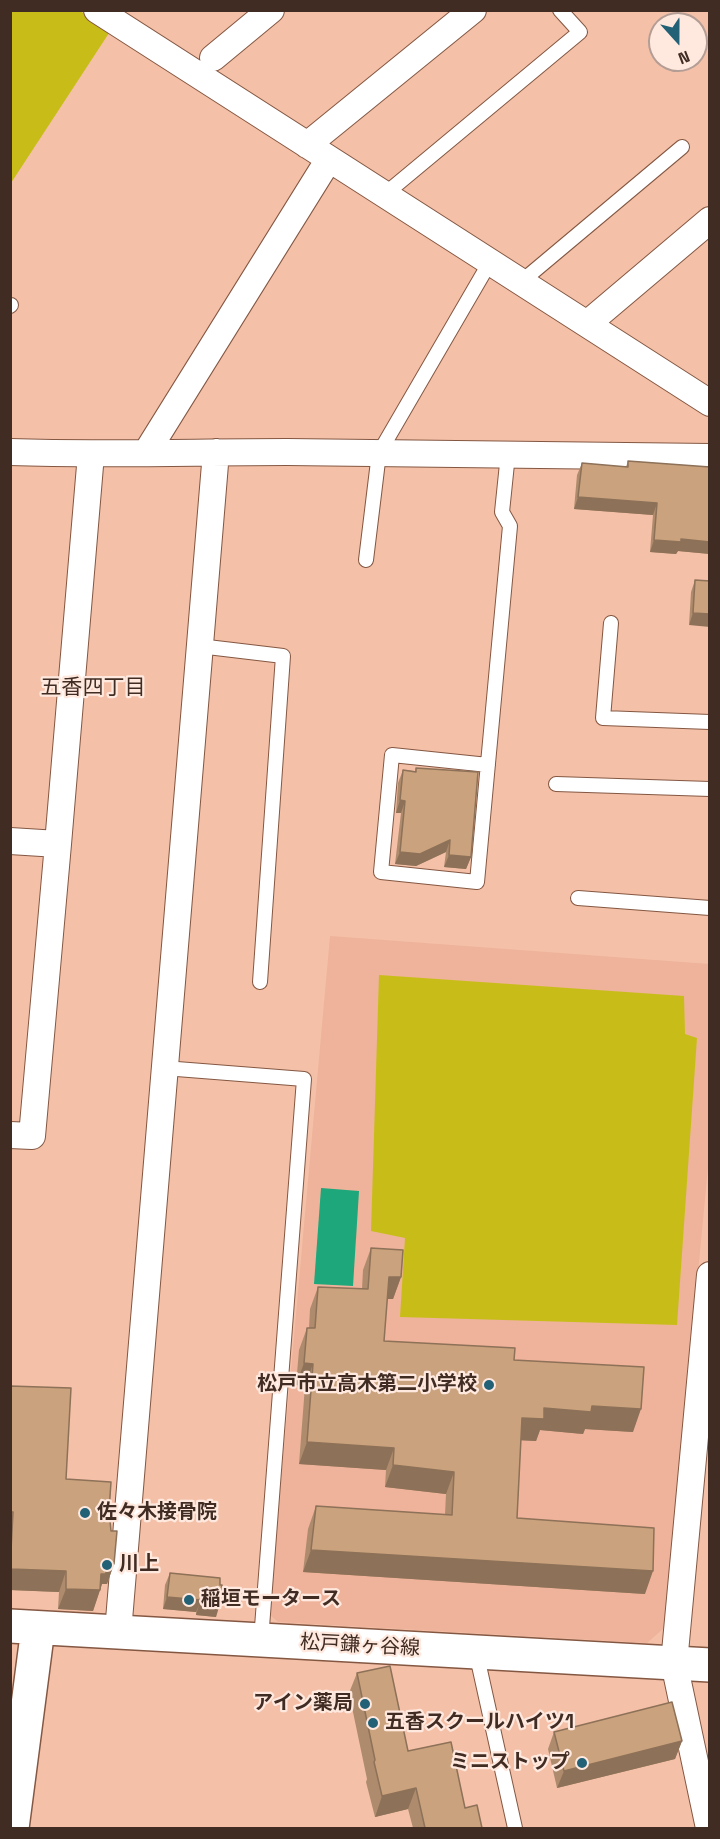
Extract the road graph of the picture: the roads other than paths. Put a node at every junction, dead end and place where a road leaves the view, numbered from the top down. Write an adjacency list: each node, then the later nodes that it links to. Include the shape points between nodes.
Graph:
1 (272, 10): 5 (street)
2 (473, 10): 6 (street)
3 (560, 10): 9 (lane, via 579,32)
4 (108, 13): 6 (street)
5 (213, 58)
6 (307, 145): 8 (street)
7 (682, 147): 12 (lane)
8 (329, 159): 9 (street); 17 (street)
9 (384, 195): 11 (street)
10 (710, 220): 13 (street)
11 (490, 262): 12 (street); 18 (lane)
12 (520, 282): 13 (street)
13 (587, 324): 14 (street)
14 (710, 403)
15 (10, 452): 19 (street)
16 (216, 452): 17 (street); 18 (street); 24 (street)
17 (146, 453): 19 (street)
18 (379, 453): 20 (street); 22 (lane)
19 (91, 454): 30 (street)
20 (508, 454): 21 (street); 26 (lane, via 502,512 510,526)
21 (710, 457)
22 (366, 560)
23 (612, 622): 25 (lane, via 603,717)
24 (199, 646): 33 (lane, via 283,656); 34 (street)
25 (710, 722)
26 (488, 765): 26 (lane, via 392,755 381,872 477,882)
27 (556, 784): 28 (lane)
28 (710, 789)
29 (10, 841): 30 (street)
30 (58, 844): 35 (street, via 32,1136)
31 (578, 898): 32 (lane)
32 (710, 908)
33 (260, 982)
34 (164, 1068): 38 (street); 39 (lane, via 304,1079)
35 (10, 1135)
36 (710, 1275): 41 (street)
37 (24, 1627): 38 (main road, 松戸鎌ヶ谷線); 43 (main road)
38 (118, 1632): 39 (main road, 松戸鎌ヶ谷線)
39 (261, 1640): 40 (main road, 松戸鎌ヶ谷線)
40 (476, 1652): 41 (main road, 松戸鎌ヶ谷線); 44 (lane)
41 (674, 1663): 42 (main road, 松戸鎌ヶ谷線); 45 (street)
42 (710, 1665)
43 (12, 1828)
44 (515, 1828)
45 (709, 1828)

